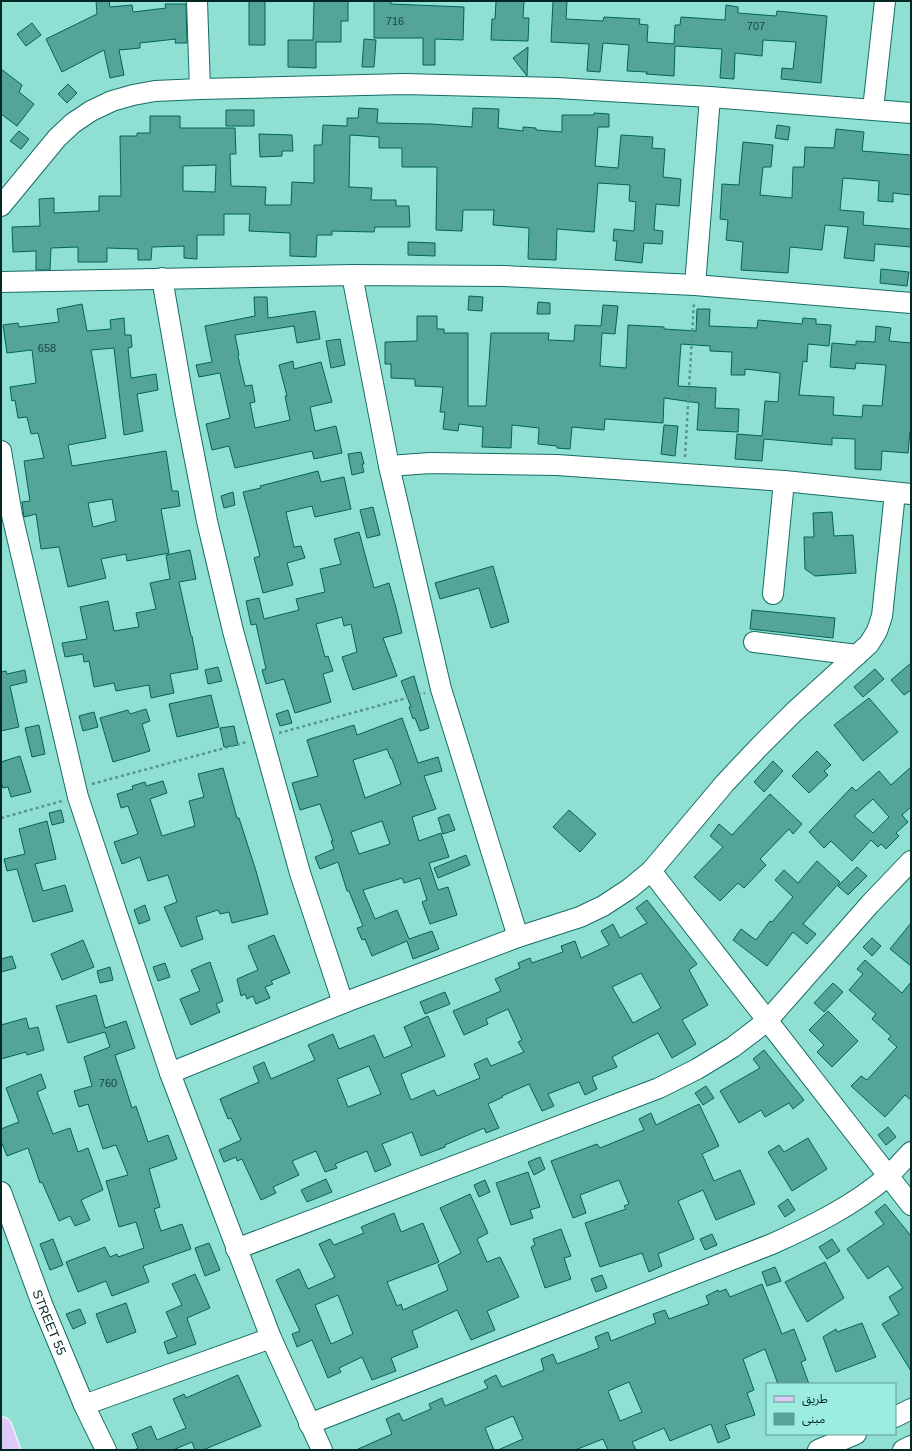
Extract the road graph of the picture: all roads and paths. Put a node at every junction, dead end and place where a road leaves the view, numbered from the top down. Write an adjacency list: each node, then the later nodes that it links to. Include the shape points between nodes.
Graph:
1 (197, 1): 3 (street)
2 (885, 1): 5 (street)
3 (200, 89): 4 (street, via 404,84 557,88); 7 (street, via 133,94 91,111 57,138)
4 (710, 97): 5 (street); 11 (street)
5 (873, 109): 6 (street)
6 (911, 113)
7 (1, 206)
8 (352, 275): 9 (street); 11 (street, via 504,276); 14 (street)
9 (162, 278): 10 (street); 27 (street, via 185,412 233,631 300,873)
10 (1, 282)
11 (695, 285): 12 (street); 15 (path)
12 (911, 303)
13 (1, 451): 18 (street)
14 (389, 466): 15 (street, via 430,463 550,465); 26 (street, via 441,689)
15 (684, 474): 16 (street)
16 (784, 481): 17 (street); 19 (street)
17 (903, 494): 21 (street, via 882,616 869,644)
18 (7, 516): 22 (street)
19 (773, 594)
20 (754, 642): 21 (street)
21 (857, 655): 25 (street, via 758,748)
22 (78, 797): 23 (path); 29 (street)
23 (1, 818)
24 (910, 865): 28 (street, via 870,904)
25 (651, 871): 26 (street, via 603,906 580,917); 28 (street)
26 (518, 938): 27 (street)
27 (343, 1003): 29 (street)
28 (767, 1021): 31 (street); 34 (street, via 733,1047 659,1088)
29 (170, 1073): 34 (street)
30 (911, 1152): 31 (street)
31 (888, 1176): 33 (street); 39 (street, via 856,1200 815,1225 772,1244)
32 (1, 1192): 36 (street, STREET 55, via 42,1304)
33 (911, 1205)
34 (236, 1249): 35 (street)
35 (271, 1338): 36 (street); 39 (street)
36 (84, 1405): 44 (street, STREET 55)
37 (911, 1408): 38 (street)
38 (896, 1416)
39 (309, 1424): 45 (street)
40 (1, 1428): 43 (main road)
41 (854, 1435): 46 (street)
42 (911, 1446): 47 (street)
43 (9, 1450)
44 (106, 1450)
45 (322, 1450)
46 (818, 1450)
47 (903, 1450)

